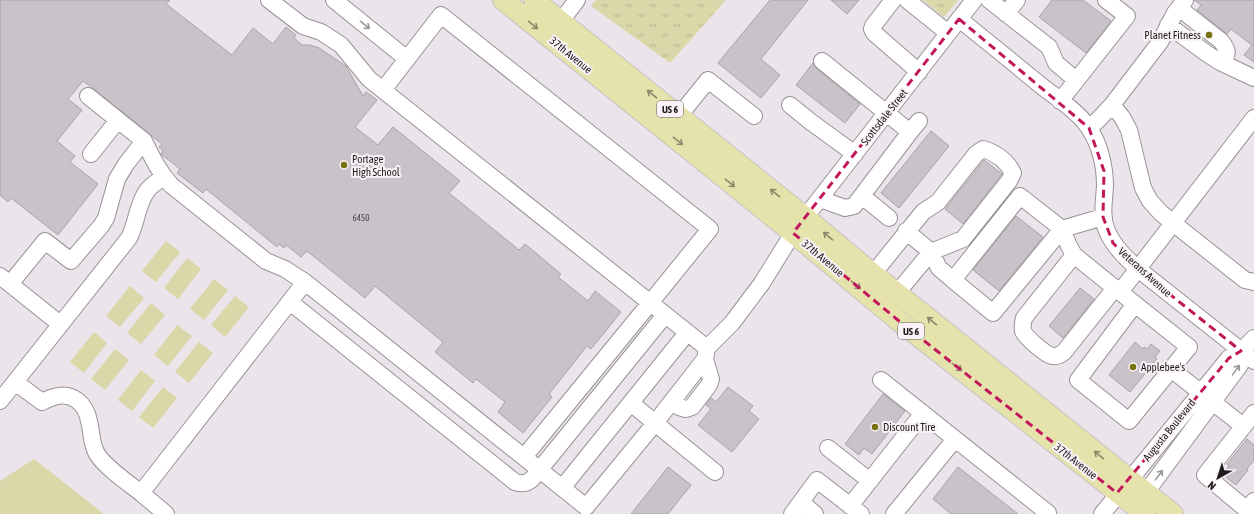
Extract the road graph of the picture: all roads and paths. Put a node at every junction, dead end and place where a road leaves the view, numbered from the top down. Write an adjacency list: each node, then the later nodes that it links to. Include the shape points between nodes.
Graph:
1 (334, 0): 18 (street, one-way to 18)
2 (503, 0): 47 (main road, 37th Avenue / US 6, one-way to 47)
3 (577, 0): 15 (street)
4 (893, 0): 21 (street, via 872,29)
5 (907, 0): 17 (street)
6 (974, 0): 14 (street, Scottsdale Street)
7 (989, 0): 13 (street)
8 (1017, 0): 13 (street)
9 (1106, 0): 23 (street, via 1127,16)
10 (276, 2): 24 (street, via 302,26 321,32 341,44 365,75)
11 (540, 2): 15 (main road, 37th Avenue / US 6)
12 (1182, 4): 16 (street); 20 (street, via 1226,47 1227,57)
13 (1006, 14): 23 (street, via 1049,47 1056,63)
14 (959, 19): 17 (street, Scottsdale Street); 26 (street, Veterans Avenue)
15 (560, 21): 30 (main road, 37th Avenue / US 6, one-way to 15)
16 (1168, 25): 20 (street); 27 (street, via 1160,42)
17 (948, 33): 21 (street, Scottsdale Street)
18 (407, 60): 24 (street); 59 (street, via 442,16 710,229)
19 (822, 61): 29 (street)
20 (1222, 63): 22 (street)
21 (918, 72): 29 (street, Scottsdale Street)
22 (1254, 78)
23 (1076, 80): 26 (street)
24 (383, 90): 59 (street)
25 (88, 96): 33 (street)
26 (1060, 100): 34 (street, Veterans Avenue)
27 (1112, 104): 34 (street); 44 (street, via 1129,130 1143,188 1161,213)
28 (790, 105): 37 (street)
29 (886, 114): 37 (street, Scottsdale Street); 39 (street, via 914,127)
30 (679, 116): 31 (street, via 708,80); 42 (main road, 37th Avenue / US 6, one-way to 30)
31 (754, 116)
32 (1254, 118): 44 (street)
33 (118, 120): 35 (street); 36 (street)
34 (1089, 128): 41 (street, Veterans Avenue, via 1104,171)
35 (144, 141): 38 (street); 52 (street, via 117,179 106,218 71,261 45,240)
36 (91, 154)
37 (855, 154): 40 (street, Scottsdale Street)
38 (164, 177): 54 (street, via 266,261); 62 (street, via 152,185 144,196 129,238)
39 (862, 196): 40 (street, via 854,206 845,208); 43 (street)
40 (820, 199): 42 (street, Scottsdale Street)
41 (1103, 217): 45 (street); 50 (street, Veterans Avenue, via 1113,243)
42 (806, 218): 47 (street, Scottsdale Street); 51 (main road, 37th Avenue / US 6, one-way to 42)
43 (889, 218)
44 (1173, 223): 50 (street); 55 (street, via 1244,280)
45 (1062, 230): 49 (street); 53 (street, via 993,313); 53 (street, via 1020,196)
46 (906, 231): 48 (street); 48 (street, via 923,212 938,202 976,154 983,149 998,156 1010,166 1013,173 1009,181 963,239); 51 (street)
47 (793, 233): 66 (street, Scottsdale Street, via 762,283); 84 (main road, 37th Avenue / US 6, one-way to 84, via 899,321)
48 (931, 252): 53 (street, via 940,268); 57 (street)
49 (1074, 255): 56 (street); 56 (street, via 1024,318 1022,325 1027,337 1047,354 1059,356)
50 (1138, 268): 56 (street); 65 (street, Veterans Avenue)
51 (873, 274): 57 (main road, 37th Avenue / US 6)
52 (5, 280): 62 (street)
53 (953, 280)
54 (305, 282): 58 (street); 80 (street)
55 (1254, 282)
56 (1115, 292): 60 (street)
57 (897, 294): 84 (main road, 37th Avenue / US 6, one-way to 57)
58 (290, 302): 81 (street, via 515,482 528,482); 86 (street)
59 (650, 303): 61 (street); 80 (street)
60 (1135, 304): 68 (street, via 1189,347); 68 (street, via 1078,380 1129,421)
61 (665, 315): 63 (street); 81 (street)
62 (60, 324): 70 (street)
63 (687, 333): 66 (street); 73 (street)
64 (1254, 338): 65 (street)
65 (1241, 351): 67 (street, Veterans Avenue); 71 (street, Augusta Boulevard, via 1240,365)
66 (706, 354): 76 (street, Scottsdale Street)
67 (1254, 361)
68 (1171, 369): 71 (street)
69 (881, 380): 74 (street)
70 (15, 382): 72 (street); 86 (street, via 42,402 54,396 65,395 79,401 87,412 97,455)
71 (1206, 397): 77 (street); 84 (street, Augusta Boulevard); 88 (street, Augusta Boulevard, one-way to 71)
72 (0, 401)
73 (630, 403): 76 (street); 85 (street)
74 (923, 413): 78 (street); 83 (street)
75 (1254, 413): 77 (street)
76 (655, 423): 82 (street); 85 (street, Scottsdale Street, via 586,507)
77 (1248, 425): 87 (street, via 1205,475 1247,510)
78 (955, 439): 91 (street); 94 (street)
79 (828, 448): 83 (street)
80 (524, 457): 81 (street)
81 (540, 470): 85 (street)
82 (715, 472)
83 (870, 481): 90 (street)
84 (1123, 486): 88 (main road, 37th Avenue / US 6); 95 (street, Augusta Boulevard)
85 (562, 488)
86 (141, 493): 92 (street)
87 (1254, 501)
88 (1139, 507): 96 (main road, 37th Avenue / US 6)
89 (796, 508): 90 (street, via 818,480); 93 (street)
90 (856, 510)
91 (900, 512)
92 (166, 514)
93 (816, 514)
94 (1048, 514)
95 (1102, 514)
96 (1173, 514)

